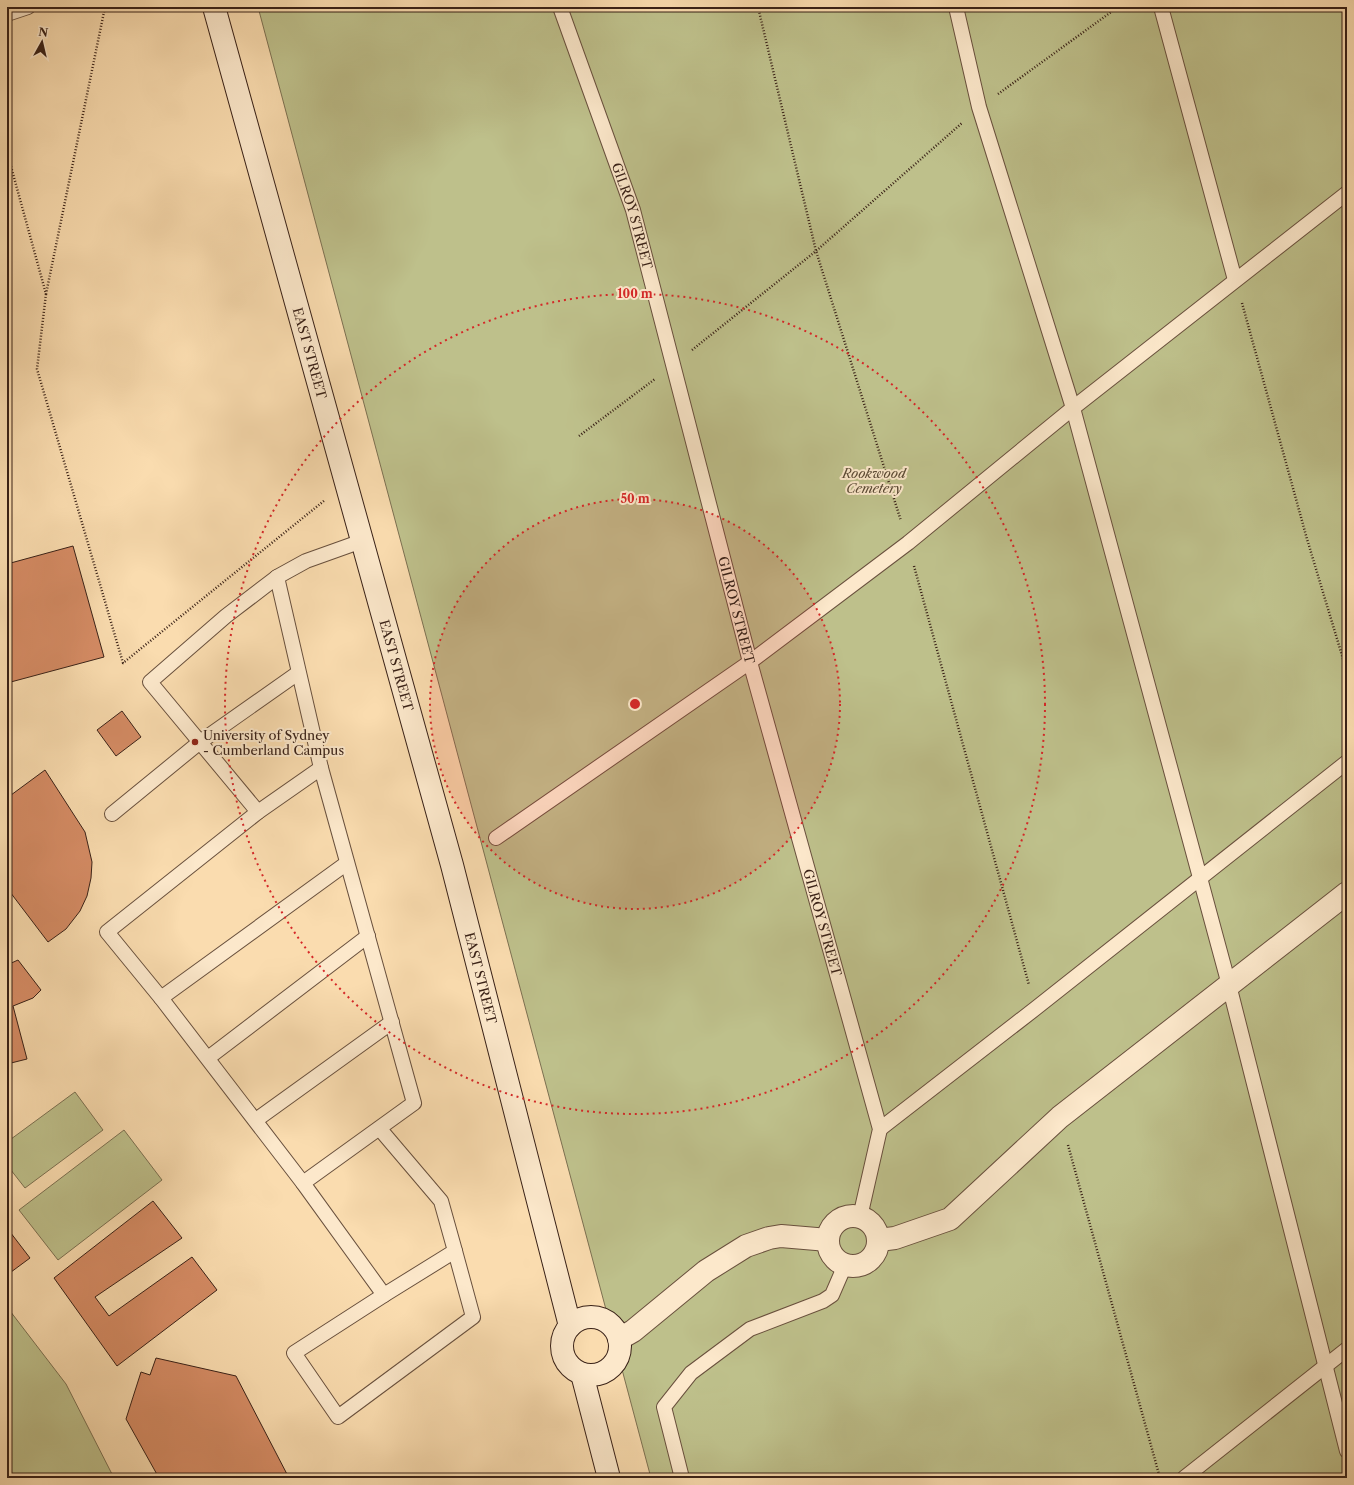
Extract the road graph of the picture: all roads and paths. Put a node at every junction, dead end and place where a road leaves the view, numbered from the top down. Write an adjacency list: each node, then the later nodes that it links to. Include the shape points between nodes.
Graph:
1 (28, 7): 9 (lane)
2 (104, 7): 15 (path)
3 (214, 7): 19 (main road, EAST STREET)
4 (560, 7): 16 (lane, GILROY STREET, via 633,210)
5 (758, 7): 13 (path)
6 (956, 7): 10 (lane)
7 (1118, 7): 10 (path)
8 (1161, 7): 14 (lane)
9 (7, 14)
10 (979, 108): 13 (path); 17 (lane)
11 (7, 152): 15 (path)
12 (1347, 193): 14 (lane)
13 (816, 251): 16 (path); 21 (path)
14 (1235, 280): 17 (lane); 24 (path)
15 (46, 294): 19 (path, via 37,369 122,663)
16 (673, 365): 18 (path); 23 (lane, GILROY STREET)
17 (1073, 408): 21 (lane); 33 (lane)
18 (579, 436)
19 (346, 483): 20 (main road, EAST STREET)
20 (362, 541): 22 (lane, via 306,561); 52 (main road, EAST STREET, via 452,865)
21 (908, 543): 23 (lane); 38 (path)
22 (277, 577): 25 (lane); 26 (lane, via 226,616 150,682)
23 (750, 662): 31 (lane); 44 (lane, GILROY STREET)
24 (1347, 672)
25 (298, 673): 26 (lane); 28 (lane)
26 (200, 742): 29 (lane); 30 (lane)
27 (1347, 762): 33 (lane)
28 (322, 768): 29 (lane); 32 (lane)
29 (258, 812): 37 (lane, via 106,932)
30 (112, 814)
31 (496, 838)
32 (347, 863): 35 (lane); 37 (lane)
33 (1200, 879): 36 (lane); 38 (lane)
34 (1347, 893): 36 (main road)
35 (368, 936): 39 (lane); 40 (lane)
36 (1229, 985): 41 (main road); 55 (lane)
37 (161, 998): 40 (lane)
38 (1036, 1008): 44 (lane)
39 (392, 1022): 42 (lane); 43 (lane, via 414,1104)
40 (208, 1058): 42 (lane)
41 (1060, 1117): 48 (main road, via 950,1219 895,1238); 60 (path)
42 (256, 1120): 45 (lane)
43 (379, 1128): 45 (lane); 49 (lane, via 441,1201)
44 (880, 1128): 46 (lane, GILROY STREET)
45 (304, 1183): 51 (lane)
46 (860, 1217): 47 (main road, via 852,1216 838,1220); 48 (main road, via 873,1225)
47 (828, 1240): 50 (main road, via 832,1256); 53 (main road, via 781,1236 746,1246 706,1271)
48 (879, 1240): 50 (main road, via 878,1248 869,1262 862,1266)
49 (455, 1251): 51 (lane); 51 (lane, via 473,1317 338,1417 294,1353)
50 (845, 1265): 59 (lane, via 832,1295 823,1301 750,1329 691,1373 664,1407)
51 (384, 1295)
52 (570, 1326): 53 (main road, via 585,1317 603,1319 616,1331); 56 (main road, via 561,1343 562,1354 573,1370)
53 (620, 1339): 56 (main road, via 619,1356 608,1370 591,1376)
54 (1347, 1349): 55 (lane)
55 (1325, 1366): 57 (lane); 61 (lane)
56 (582, 1374): 58 (main road)
57 (1347, 1451)
58 (609, 1478)
59 (682, 1478)
60 (1160, 1478)
61 (1184, 1478)

